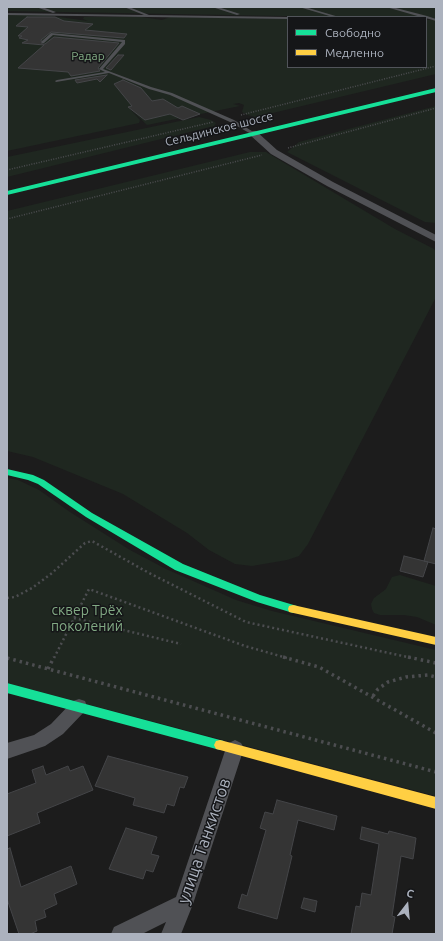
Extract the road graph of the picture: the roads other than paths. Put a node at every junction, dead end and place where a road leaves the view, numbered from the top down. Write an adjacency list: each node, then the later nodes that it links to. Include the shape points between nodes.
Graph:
1 (38, 7): 7 (lane)
2 (126, 7): 8 (lane)
3 (214, 7): 11 (lane)
4 (301, 7): 9 (lane)
5 (388, 7): 10 (lane)
6 (7, 14): 7 (lane)
7 (62, 15): 8 (lane)
8 (148, 16): 11 (lane)
9 (333, 16)
10 (419, 16)
11 (248, 17): 12 (lane)
12 (287, 18)
13 (43, 42): 14 (lane, via 52,34 124,41 101,69)
14 (107, 73): 15 (lane); 17 (lane, via 171,94 232,120)
15 (58, 80)
16 (436, 90): 17 (street, Сельдинское шоссе)
17 (253, 133): 18 (street, Сельдинское шоссе); 19 (street, via 274,152)
18 (7, 193)
19 (436, 239)
20 (7, 472): 21 (street, via 41,482 139,545 179,567 218,583 296,610)
21 (436, 641)
22 (7, 688): 23 (street)
23 (79, 706): 24 (street); 25 (street, via 57,729 39,741)
24 (235, 748): 26 (street); 27 (street, улица Танкистов)
25 (7, 751)
26 (436, 803)
27 (183, 904): 28 (street); 29 (street, улица Танкистов)
28 (121, 934)
29 (171, 934)

